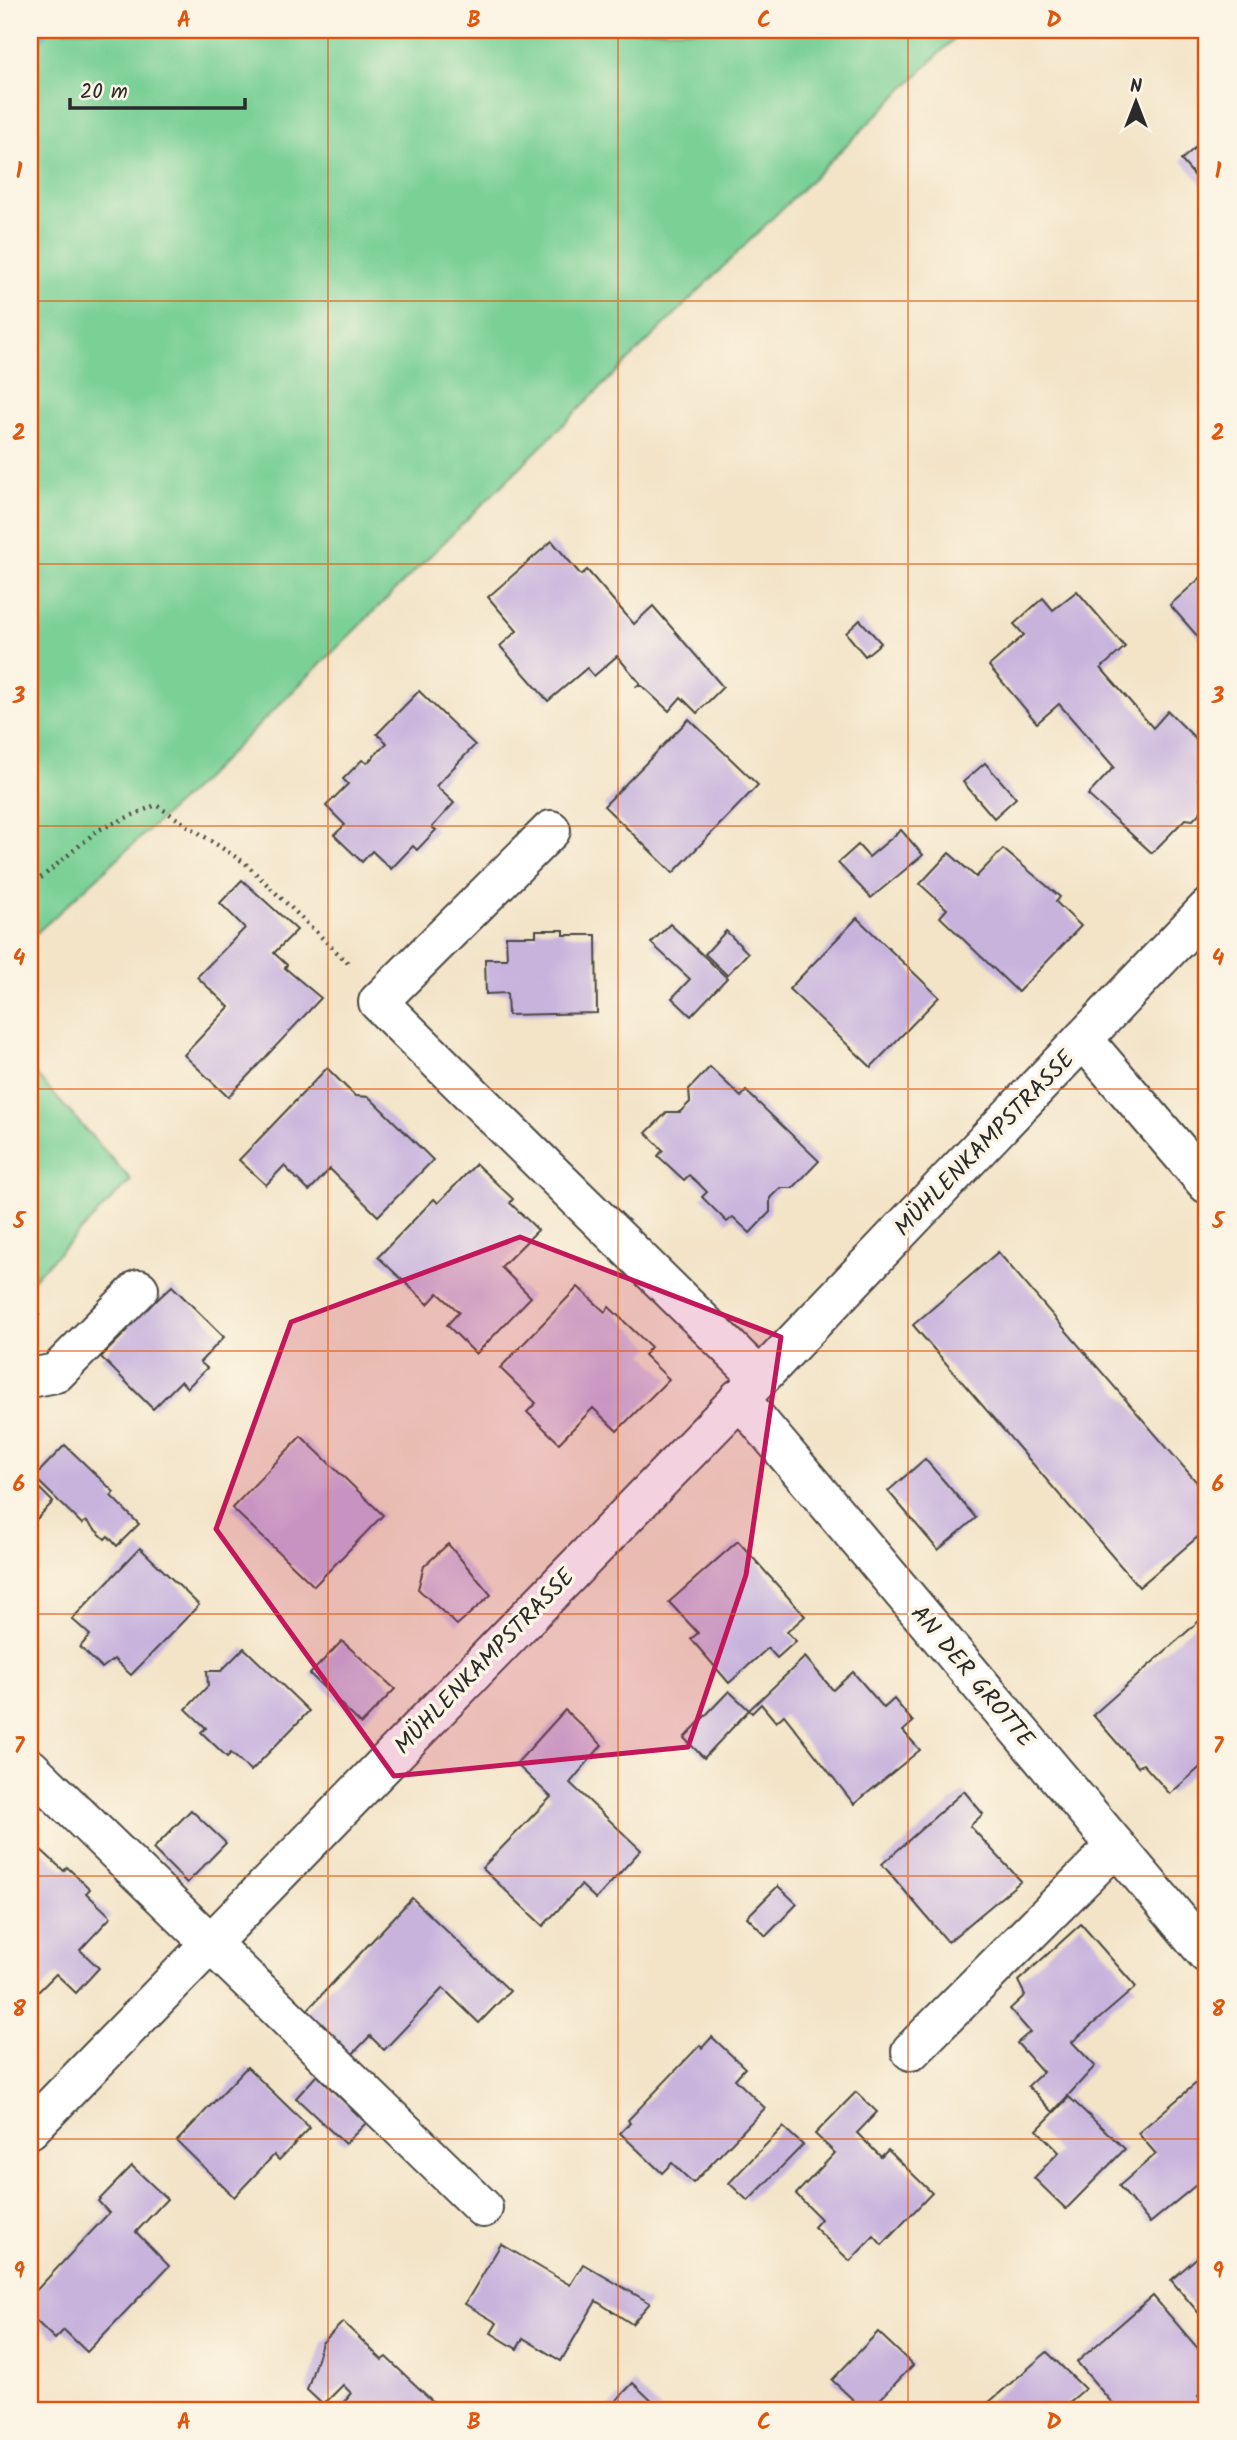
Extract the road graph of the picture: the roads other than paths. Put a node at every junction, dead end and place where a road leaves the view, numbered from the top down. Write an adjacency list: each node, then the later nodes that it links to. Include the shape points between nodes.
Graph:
1 (551, 831): 7 (street, via 378,1002)
2 (1207, 909): 3 (street, MÜHLENKAMPSTRASSE)
3 (1083, 1039): 4 (street); 7 (street, MÜHLENKAMPSTRASSE)
4 (1207, 1184)
5 (139, 1289): 6 (street, via 56,1373)
6 (30, 1378)
7 (750, 1388): 9 (street, AN DER GROTTE); 10 (street, MÜHLENKAMPSTRASSE)
8 (30, 1768): 10 (street)
9 (1116, 1846): 11 (street, AN DER GROTTE); 12 (street)
10 (208, 1944): 13 (street, MÜHLENKAMPSTRASSE); 14 (street)
11 (1207, 1954)
12 (911, 2051)
13 (30, 2129)
14 (484, 2208)

